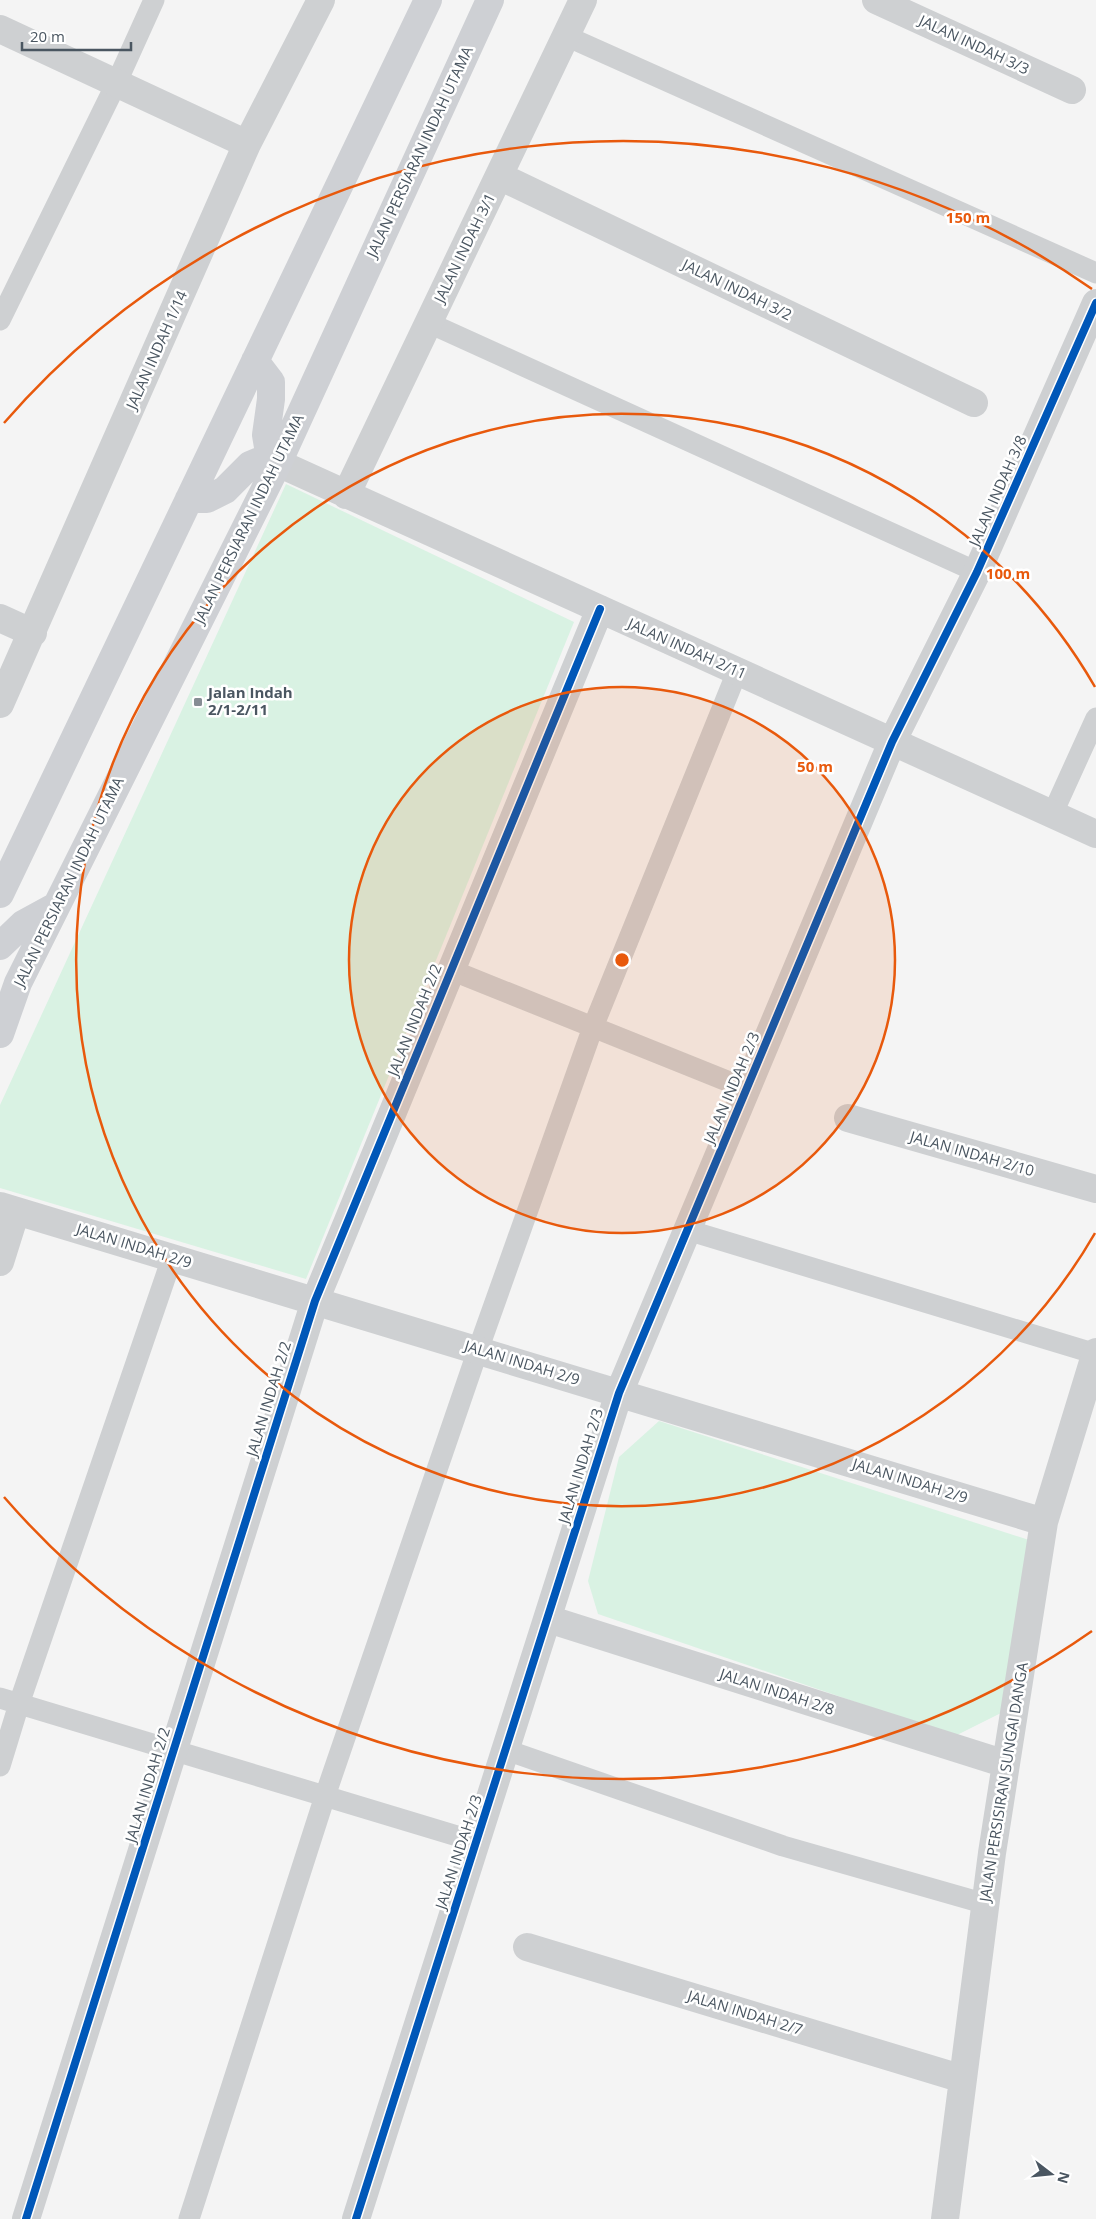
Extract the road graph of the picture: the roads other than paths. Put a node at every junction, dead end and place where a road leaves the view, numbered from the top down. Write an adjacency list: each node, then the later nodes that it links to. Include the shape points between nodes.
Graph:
1 (154, 0): 9 (lane)
2 (321, 0): 11 (street, JALAN INDAH 1/14)
3 (428, 0): 17 (main road)
4 (490, 0): 19 (main road, JALAN PERSIARAN INDAH UTAMA)
5 (583, 0): 8 (street, JALAN INDAH 3/1)
6 (876, 0): 10 (street, JALAN INDAH 3/3)
7 (0, 29): 9 (street)
8 (566, 36): 12 (street, JALAN INDAH 3/1); 13 (lane)
9 (116, 84): 11 (street); 15 (lane)
10 (1072, 90)
11 (247, 144): 25 (street, JALAN INDAH 1/14)
12 (500, 176): 16 (street, JALAN INDAH 3/1); 18 (street, JALAN INDAH 3/2)
13 (1096, 273)
14 (1096, 302): 22 (street, JALAN INDAH 3/8)
15 (0, 320)
16 (429, 323): 20 (street, JALAN INDAH 3/1); 22 (lane)
17 (255, 361): 19 (main road, via 271,382 272,399 266,435 268,447); 21 (main road)
18 (974, 403)
19 (278, 463): 20 (street, JALAN INDAH 2/11); 21 (main road, via 262,460 250,465 225,490 207,499); 33 (main road, JALAN PERSIARAN INDAH UTAMA)
20 (346, 495): 23 (street, JALAN INDAH 2/11)
21 (189, 499): 32 (main road)
22 (977, 572): 29 (street, JALAN INDAH 3/8)
23 (600, 609): 26 (street, JALAN INDAH 2/11); 35 (street, JALAN INDAH 2/2)
24 (0, 618): 25 (street)
25 (33, 633): 27 (street, JALAN INDAH 1/14)
26 (738, 672): 29 (street, JALAN INDAH 2/11); 36 (lane)
27 (0, 704)
28 (1096, 718): 30 (lane)
29 (892, 742): 30 (street, JALAN INDAH 2/11); 38 (street, JALAN INDAH 2/3)
30 (1052, 814): 31 (street, JALAN INDAH 2/11)
31 (1096, 834)
32 (0, 894)
33 (56, 906): 34 (main road, via 23,924); 37 (main road, JALAN PERSIARAN INDAH UTAMA, via 18,983)
34 (0, 946)
35 (451, 970): 36 (lane); 45 (street, JALAN INDAH 2/2)
36 (593, 1027): 38 (lane); 46 (lane)
37 (0, 1034)
38 (747, 1089): 42 (street, JALAN INDAH 2/3)
39 (848, 1118): 40 (street, JALAN INDAH 2/10)
40 (1096, 1189)
41 (8, 1208): 43 (street, JALAN INDAH 2/9); 44 (street)
42 (687, 1230): 47 (lane); 48 (street, JALAN INDAH 2/3)
43 (172, 1258): 45 (street, JALAN INDAH 2/9); 51 (lane)
44 (0, 1262)
45 (315, 1301): 46 (street, JALAN INDAH 2/9); 52 (street, JALAN INDAH 2/2)
46 (478, 1350): 48 (street, JALAN INDAH 2/9); 56 (lane)
47 (1096, 1353): 49 (street, JALAN PERSISIRAN SUNGAI DANGA)
48 (619, 1393): 49 (street, JALAN INDAH 2/9); 50 (street, JALAN INDAH 2/3)
49 (1044, 1522): 54 (street, JALAN PERSISIRAN SUNGAI DANGA)
50 (548, 1619): 53 (street, JALAN INDAH 2/3); 54 (street, JALAN INDAH 2/8)
51 (10, 1701): 52 (lane); 55 (lane)
52 (173, 1750): 56 (lane); 61 (street, JALAN INDAH 2/2)
53 (506, 1750): 57 (street, JALAN INDAH 2/3); 58 (lane, via 783,1846)
54 (1006, 1764): 58 (street, JALAN PERSISIRAN SUNGAI DANGA)
55 (0, 1766)
56 (325, 1796): 57 (lane); 62 (lane)
57 (477, 1842): 63 (street, JALAN INDAH 2/3)
58 (986, 1904): 60 (street, JALAN PERSISIRAN SUNGAI DANGA)
59 (527, 1946): 60 (street, JALAN INDAH 2/7)
60 (963, 2079): 64 (street, JALAN PERSISIRAN SUNGAI DANGA)
61 (26, 2219)
62 (189, 2219)
63 (356, 2219)
64 (945, 2219)

